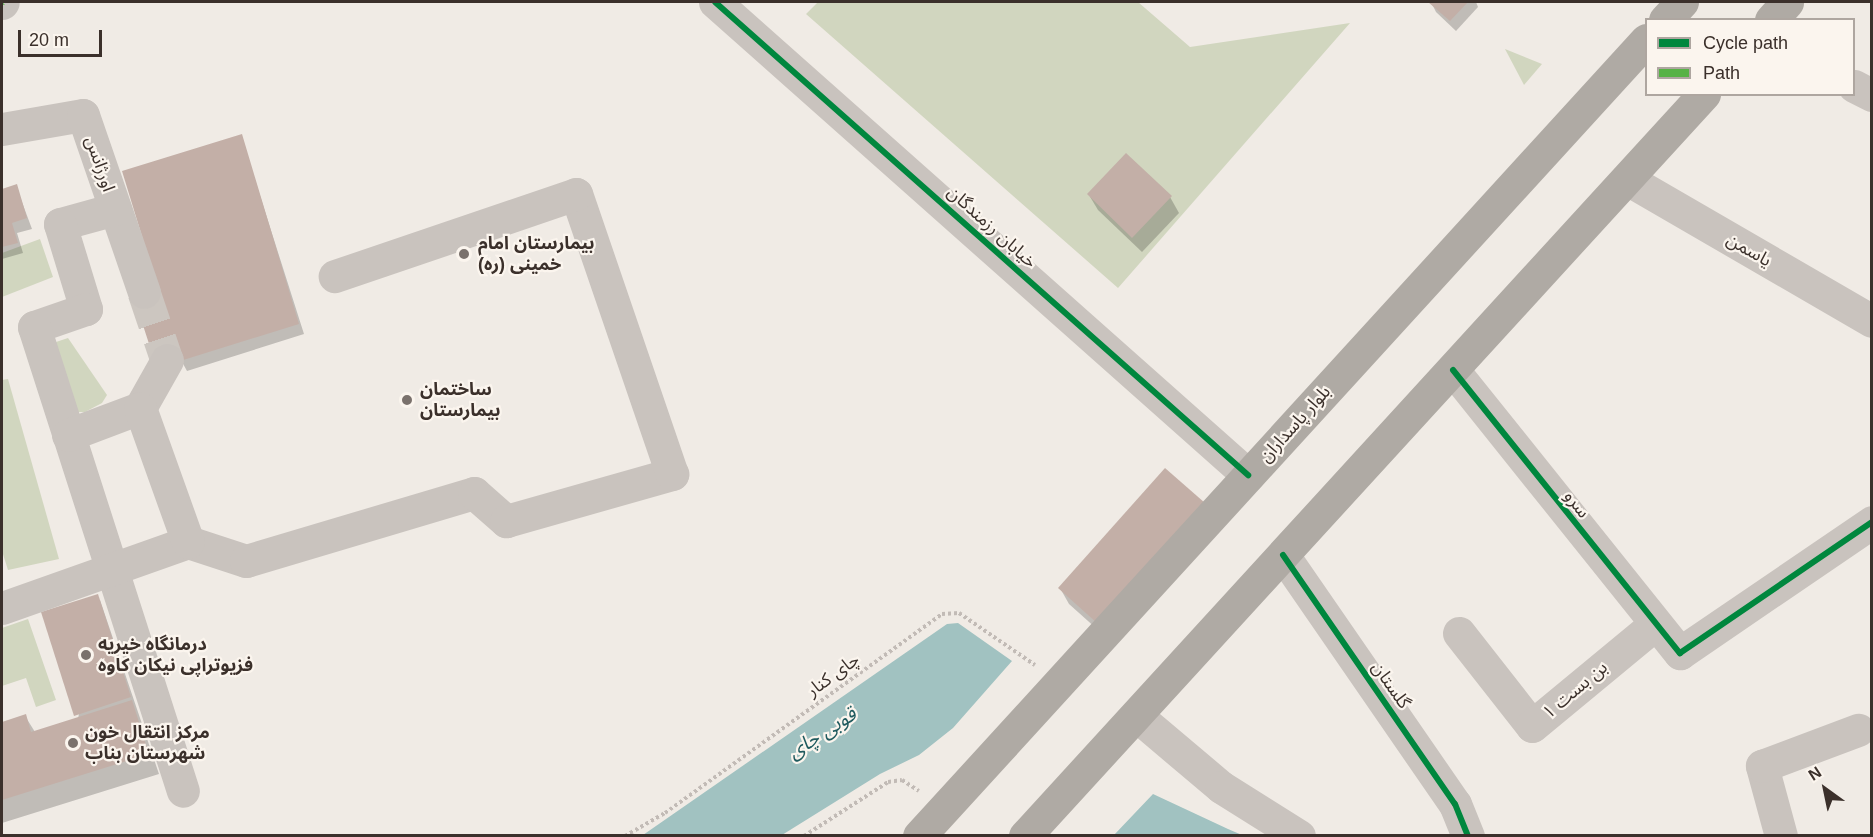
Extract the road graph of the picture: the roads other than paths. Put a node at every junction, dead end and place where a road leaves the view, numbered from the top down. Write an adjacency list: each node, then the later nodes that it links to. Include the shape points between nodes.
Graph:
1 (715, 2): 20 (street, خیابان رزمندگان)
2 (1682, 2): 4 (highway)
3 (1787, 2): 5 (highway)
4 (1667, 18)
5 (1773, 18)
6 (1645, 42): 20 (highway, بلوار پاسداران)
7 (1855, 86): 8 (street)
8 (1872, 95)
9 (1702, 96): 11 (highway)
10 (2, 129): 12 (street, اورژانس, via 83,115)
11 (1627, 179): 15 (street, یاسمن); 17 (highway)
12 (115, 209): 14 (street, اورژانس); 19 (street, via 60,224 86,309 34,327)
13 (335, 276): 22 (street, via 576,194 672,474 506,521 474,493 246,561)
14 (144, 292)
15 (1872, 321)
16 (168, 360): 18 (street)
17 (1453, 370): 23 (highway); 26 (street, سرو)
18 (140, 408): 19 (street); 22 (street)
19 (68, 435): 24 (street)
20 (1248, 475): 31 (highway, بلوار پاسداران)
21 (1872, 522): 26 (street, سرو, via 1680,653)
22 (188, 542): 24 (street)
23 (1283, 555): 28 (highway); 34 (street, گلستان, via 1455,804)
24 (111, 568): 25 (street); 30 (street)
25 (2, 608)
26 (1654, 625): 27 (street, بن بست ۱, via 1533,726)
27 (1459, 633)
28 (1137, 716): 32 (highway); 33 (street, via 1221,787)
29 (1857, 730): 35 (street, via 1762,766)
30 (183, 791)
31 (919, 836)
32 (1025, 836)
33 (1299, 836)
34 (1468, 836)
35 (1781, 836)

